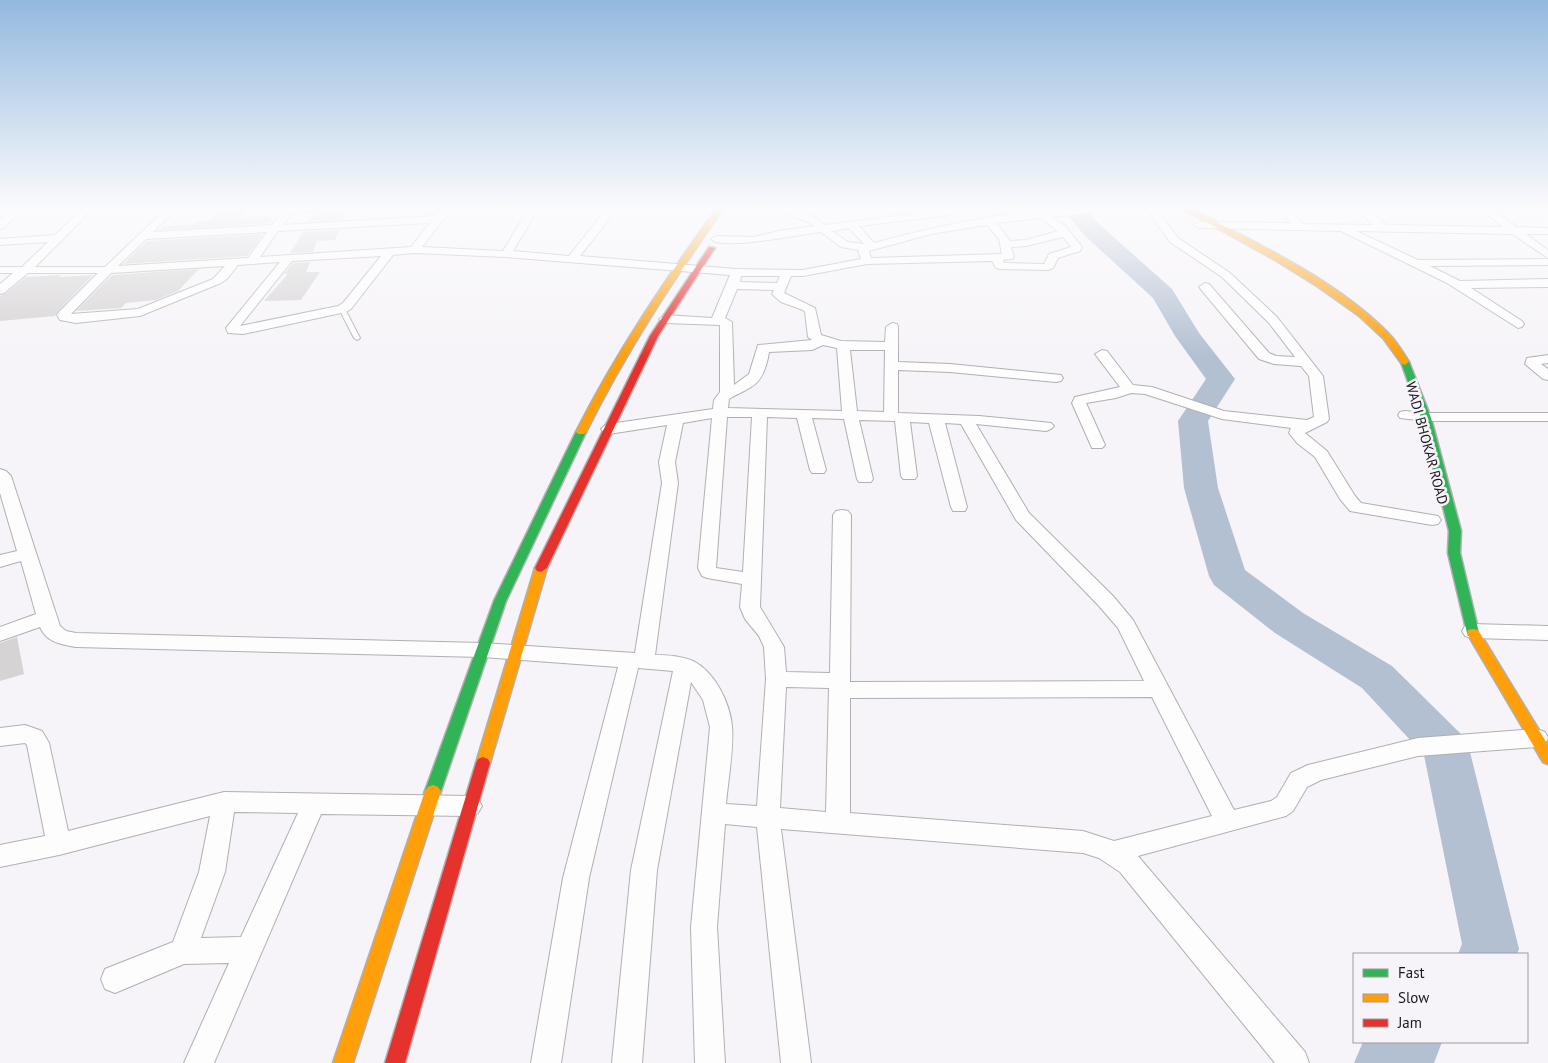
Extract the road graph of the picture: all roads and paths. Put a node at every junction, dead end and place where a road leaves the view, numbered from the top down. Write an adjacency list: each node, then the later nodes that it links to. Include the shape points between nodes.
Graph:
1 (38, 258): 25 (street)
2 (122, 258): 28 (street)
3 (289, 258): 4 (street); 18 (street); 36 (street, via 233,330)
4 (295, 258)
5 (385, 258): 36 (street, via 348,306)
6 (545, 258): 19 (street)
7 (573, 258): 19 (street)
8 (685, 258): 24 (street)
9 (704, 258): 26 (street)
10 (867, 258): 20 (street)
11 (997, 258): 12 (street); 13 (street, via 1000,266 1044,268 1049,266); 20 (street)
12 (1001, 258)
13 (1046, 258)
14 (1201, 258): 50 (street, via 1224,273 1273,320)
15 (1260, 258): 41 (street, via 1280,268)
16 (1277, 258): 63 (street, WADI BHOKAR ROAD, via 1361,313 1386,338 1407,365)
17 (1404, 258): 23 (street)
18 (250, 260): 21 (street)
19 (571, 260): 24 (street)
20 (867, 261): 29 (street)
21 (234, 262): 28 (street); 28 (street, via 216,281 147,310 76,319 64,317)
22 (1548, 262): 23 (street)
23 (1415, 263): 32 (street)
24 (678, 267): 26 (street); 46 (street)
25 (26, 269): 27 (street); 28 (street); 35 (street)
26 (697, 269): 30 (street); 37 (street)
27 (0, 270)
28 (110, 270)
29 (787, 274): 30 (street); 33 (street)
30 (734, 278): 33 (street); 38 (street)
31 (1548, 283): 32 (street)
32 (1459, 285): 39 (street)
33 (781, 287): 43 (street, via 778,294 782,298 811,311 815,337)
34 (1205, 288): 50 (street, via 1264,356 1274,360)
35 (0, 290)
36 (342, 308): 42 (lane)
37 (665, 319): 38 (street); 47 (street)
38 (719, 320): 55 (street, via 726,322)
39 (1518, 324)
40 (892, 327): 45 (street)
41 (1363, 330)
42 (357, 338)
43 (820, 341): 44 (street); 55 (street, via 812,346 763,348 758,371 751,381)
44 (843, 345): 45 (street); 61 (street)
45 (892, 346): 51 (street)
46 (626, 348): 47 (street); 60 (street)
47 (648, 349): 69 (street)
48 (1102, 354): 54 (street)
49 (1548, 359): 52 (street, via 1532,361 1532,364)
50 (1305, 362): 70 (street, via 1317,379 1322,416)
51 (892, 366): 53 (street, via 945,367); 62 (street)
52 (1548, 376)
53 (1056, 378)
54 (1129, 389): 70 (street, via 1147,390 1229,416); 72 (street, via 1080,400)
55 (727, 393): 58 (street, via 721,400)
56 (1402, 400): 68 (street, WADI BHOKAR ROAD)
57 (760, 412): 58 (street); 59 (street); 85 (street)
58 (719, 413): 66 (street); 85 (street, via 707,568 714,574)
59 (803, 414): 61 (street); 73 (street)
60 (590, 415): 69 (street); 90 (street, via 511,576)
61 (850, 415): 62 (street); 76 (street)
62 (897, 417): 65 (street); 75 (street)
63 (1426, 417): 64 (street); 68 (street); 82 (street, WADI BHOKAR ROAD, via 1454,531)
64 (1548, 417)
65 (936, 418): 67 (street); 78 (street)
66 (676, 419): 69 (street); 92 (street, via 667,462 670,483)
67 (966, 420): 71 (street); 96 (street, via 1022,516 1126,625)
68 (1407, 420)
69 (612, 422): 91 (street, via 538,574)
70 (1309, 425): 80 (street, via 1297,430 1298,436 1321,454 1351,503 1362,509)
71 (1046, 426)
72 (1097, 445)
73 (818, 470)
74 (0, 474): 77 (street, via 3,476)
75 (909, 476)
76 (865, 479)
77 (5, 500): 83 (street)
78 (960, 507)
79 (842, 515): 95 (street)
80 (1432, 520)
81 (1442, 540): 82 (street)
82 (1454, 552): 87 (street, WADI BHOKAR ROAD)
83 (27, 554): 84 (street); 86 (street)
84 (0, 561)
85 (752, 579): 94 (street, via 750,607 774,646)
86 (47, 618): 89 (street); 90 (street, via 51,630 60,637 76,640)
87 (1472, 631): 88 (street); 98 (street, WADI BHOKAR ROAD)
88 (1548, 633)
89 (0, 634)
90 (482, 650): 91 (street); 102 (street)
91 (515, 653): 92 (street); 103 (street)
92 (637, 660): 93 (street); 118 (street, via 573,892)
93 (684, 666): 104 (street, via 708,689 720,715); 119 (street, via 644,870)
94 (776, 679): 95 (street); 105 (street)
95 (840, 686): 96 (street); 106 (street)
96 (1158, 689): 107 (street)
97 (0, 737): 108 (street, via 25,734 34,737 38,743)
98 (1537, 738): 99 (street, WADI BHOKAR ROAD); 107 (street, via 1418,747 1307,774 1278,809)
99 (1548, 758)
100 (224, 802): 101 (street); 108 (street); 112 (street, via 212,872)
101 (314, 803): 102 (street); 111 (street)
102 (427, 805): 103 (street); 116 (street)
103 (470, 806): 117 (street)
104 (714, 812): 105 (street); 120 (street, via 704,927)
105 (768, 817): 106 (street); 121 (street)
106 (838, 823): 109 (street, via 1084,842)
107 (1228, 823): 109 (street)
108 (59, 844): 110 (street)
109 (1114, 852): 114 (street, via 1129,864)
110 (0, 856)
111 (249, 950): 112 (street); 115 (street)
112 (183, 951): 113 (street)
113 (115, 979)
114 (1289, 1058)
115 (199, 1063)
116 (343, 1063)
117 (395, 1063)
118 (546, 1063)
119 (627, 1063)
120 (710, 1063)
121 (796, 1063)

